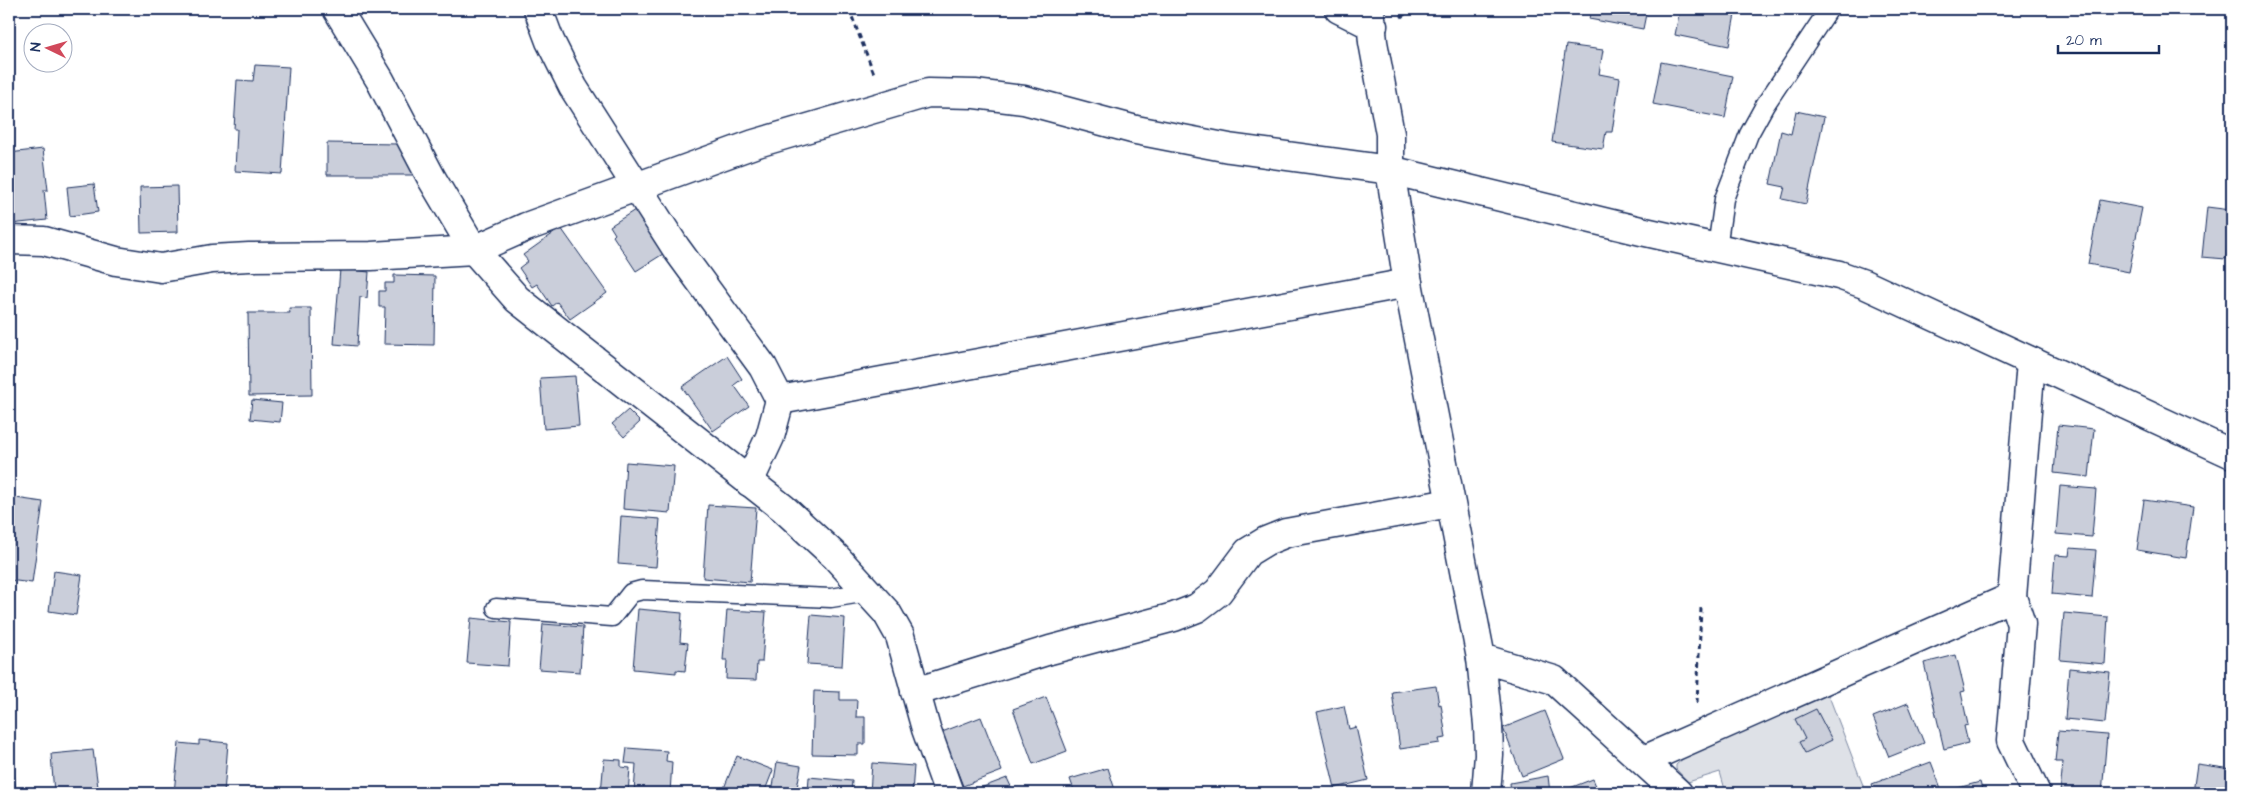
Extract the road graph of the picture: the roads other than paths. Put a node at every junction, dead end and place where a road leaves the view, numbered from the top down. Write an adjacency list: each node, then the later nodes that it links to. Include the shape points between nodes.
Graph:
1 (337, 9): 10 (street)
2 (538, 9): 7 (street, via 550,41 574,87)
3 (1339, 9): 5 (street)
4 (1829, 9): 9 (lane, via 1749,134 1724,199)
5 (1371, 17): 6 (street, via 1390,134)
6 (1390, 170): 7 (street, via 1164,136 1024,100 928,93 754,144); 9 (street); 11 (street)
7 (636, 188): 10 (street, via 526,227); 13 (street, via 763,367)
8 (9, 240): 10 (street, via 44,242 116,261 161,268 212,259)
9 (1717, 248): 12 (street, via 1847,278)
10 (474, 250): 15 (street, via 517,299)
11 (1408, 283): 13 (street); 16 (street)
12 (2031, 362): 14 (street); 18 (street)
13 (780, 400): 15 (street, via 770,437)
14 (2232, 454)
15 (749, 482): 17 (street, via 783,508)
16 (1450, 503): 20 (street); 21 (street, via 1286,532 1248,552 1218,592 1197,608)
17 (868, 592): 19 (lane, via 831,598 642,590 631,593 612,617); 21 (street, via 896,625)
18 (2012, 597): 22 (street); 26 (street, via 2021,624 2011,741)
19 (496, 608)
20 (1480, 658): 22 (street, via 1554,680); 24 (street, via 1488,725)
21 (915, 692): 23 (street)
22 (1644, 760): 25 (street)
23 (949, 793)
24 (1486, 793)
25 (1678, 793)
26 (2036, 793)

